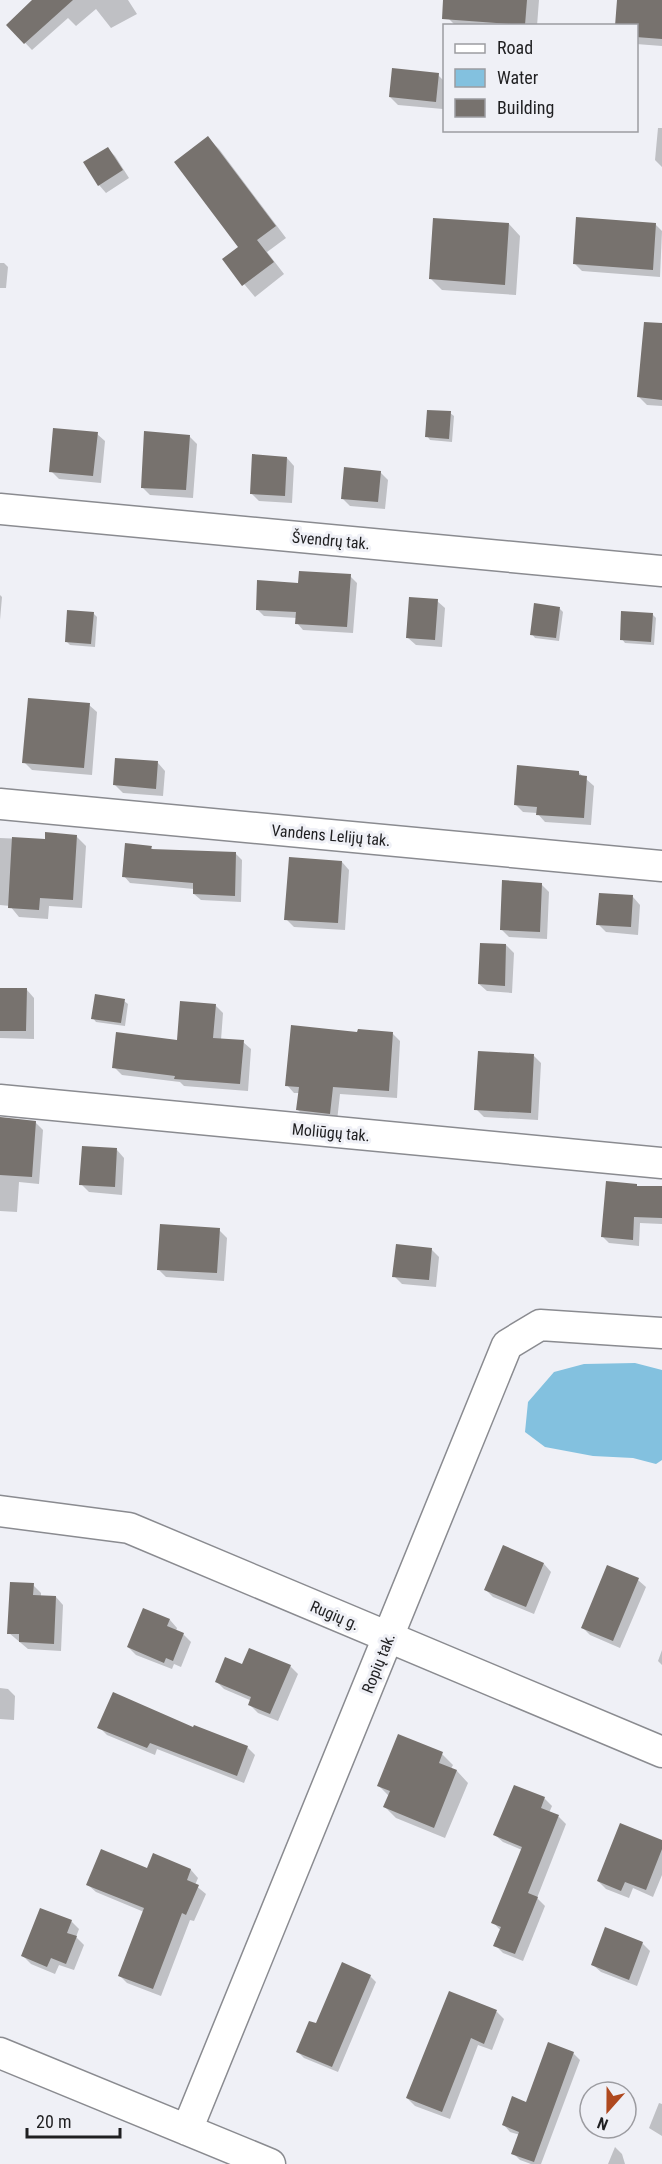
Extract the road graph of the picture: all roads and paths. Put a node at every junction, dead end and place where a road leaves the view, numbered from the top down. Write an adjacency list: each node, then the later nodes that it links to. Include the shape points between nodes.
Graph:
1 (0, 509): 2 (street, Švendrų tak.)
2 (662, 571)
3 (0, 804): 4 (street, Vandens Lelijų tak.)
4 (662, 866)
5 (0, 1100): 6 (street, Moliūgų tak.)
6 (662, 1163)
7 (662, 1333): 9 (street, Ropių tak., via 540,1325 507,1345)
8 (0, 1511): 9 (street, Rugių g., via 129,1528)
9 (389, 1638): 10 (street, Rugių g.); 12 (street, Ropių tak.)
10 (662, 1752)
11 (0, 2053): 12 (street)
12 (187, 2130): 13 (street)
13 (230, 2157): 14 (street)
14 (270, 2164)

